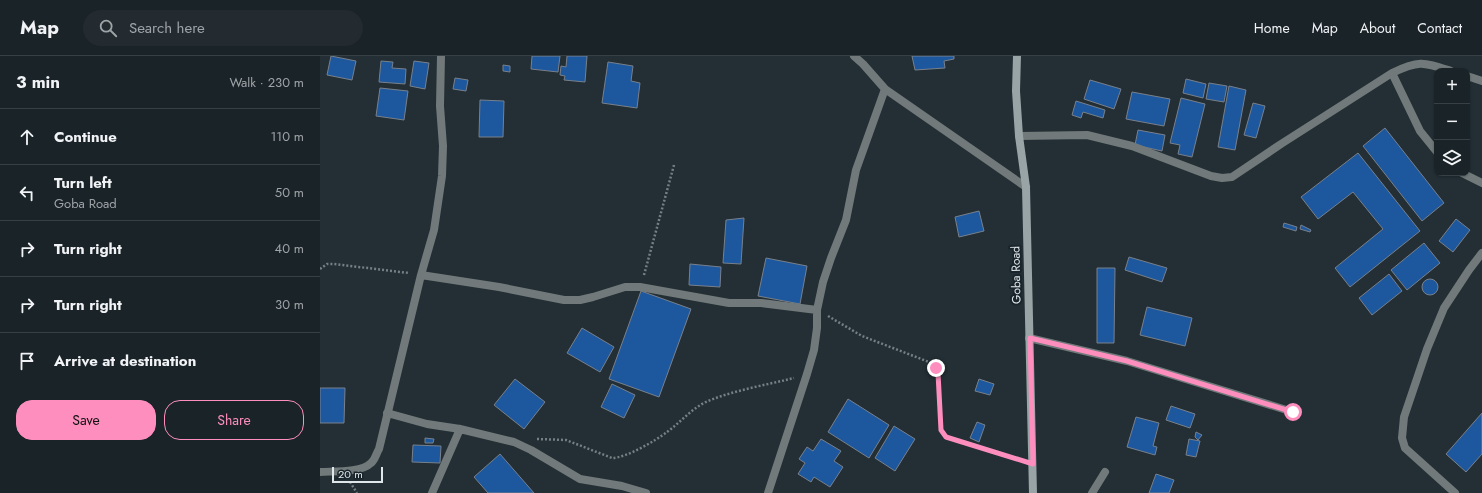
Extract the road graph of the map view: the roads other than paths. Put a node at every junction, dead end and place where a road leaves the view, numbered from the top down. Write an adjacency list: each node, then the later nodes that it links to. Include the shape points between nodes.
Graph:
1 (441, 56): 15 (street, via 442,176 434,230)
2 (854, 56): 8 (street)
3 (1017, 56): 9 (main road, Goba Road)
4 (1442, 68): 5 (street, via 1418,63)
5 (1392, 73): 9 (street, via 1232,177 1211,176 1132,146 1087,135); 10 (street, via 1420,131)
6 (1470, 77): 7 (street)
7 (1482, 81)
8 (885, 89): 13 (street); 16 (street, via 856,170 846,220 831,258)
9 (1019, 136): 13 (main road, Goba Road)
10 (1434, 148)
11 (1467, 176): 12 (street)
12 (1482, 184)
13 (1026, 187): 17 (main road, Goba Road)
14 (1482, 253): 28 (street, via 1444,308 1404,417 1402,438 1405,448)
15 (421, 275): 16 (street, via 564,300 580,300 625,287 640,287 729,303 761,303); 19 (street)
16 (817, 310): 25 (street, via 818,328 814,350)
17 (1030, 338): 18 (street, via 1127,361); 26 (main road, Goba Road)
18 (1293, 412)
19 (387, 413): 20 (street, via 427,424); 21 (street, via 379,449 370,464 364,468)
20 (460, 429): 23 (street); 24 (street, via 514,442 580,479)
21 (320, 472)
22 (1105, 472): 27 (street)
23 (432, 493)
24 (646, 493)
25 (768, 493)
26 (1033, 493)
27 (1092, 493)
28 (1455, 493)

